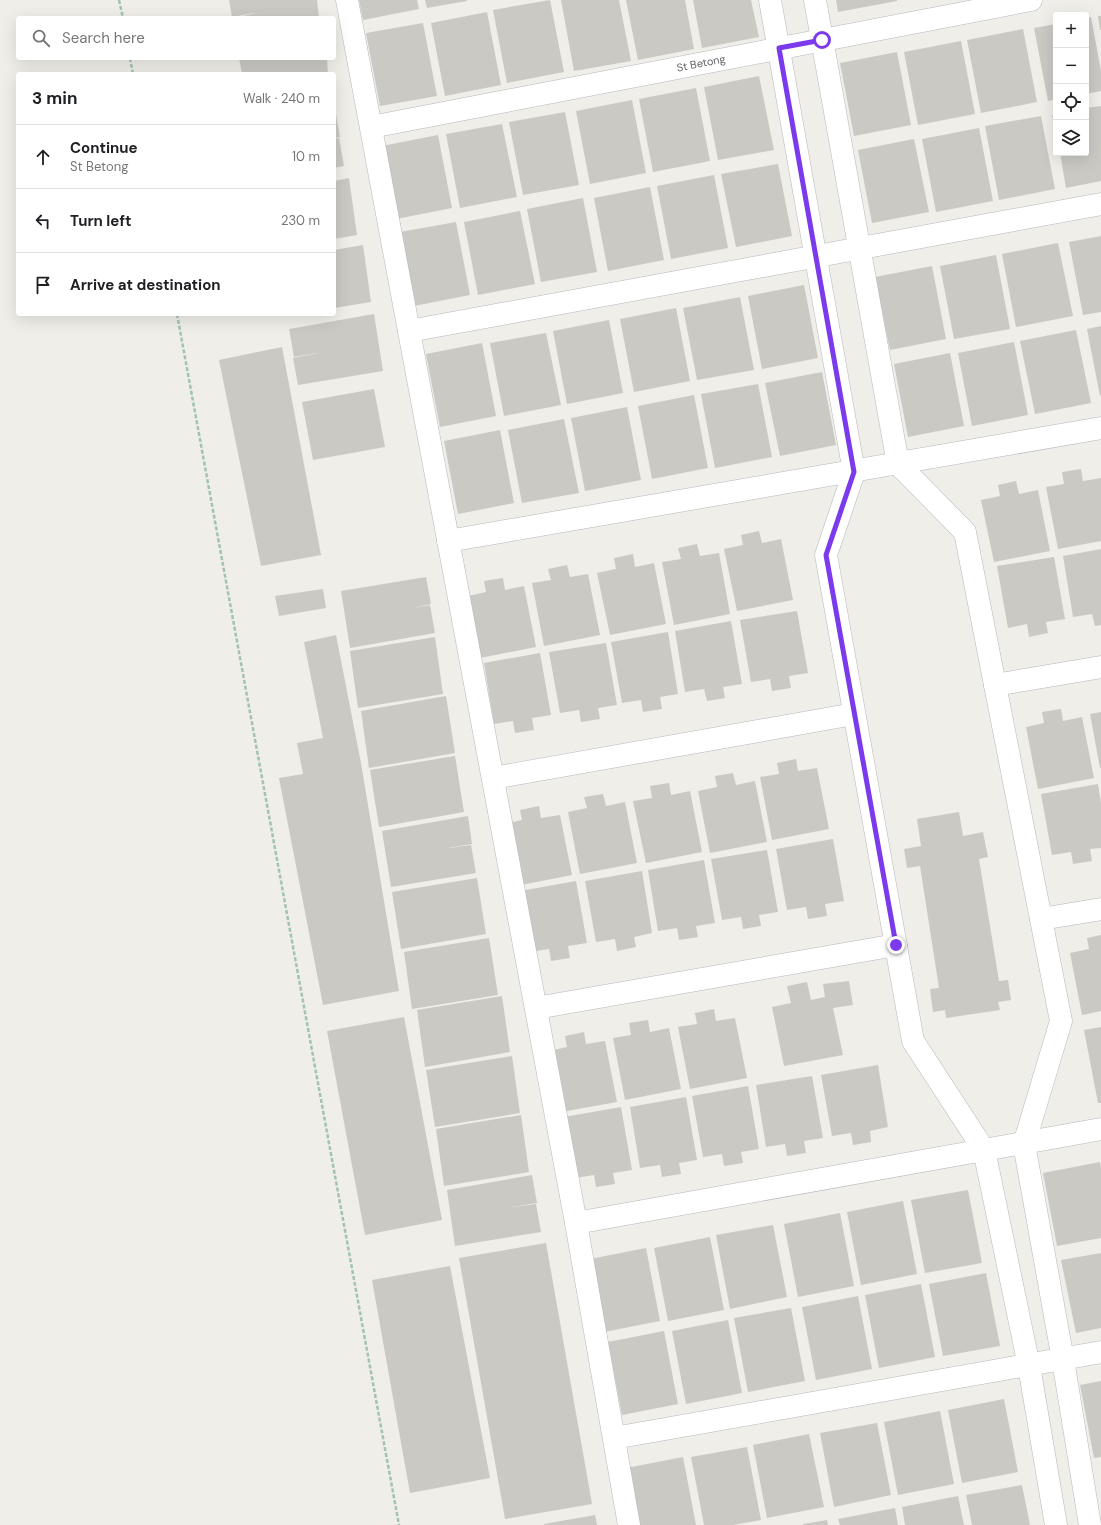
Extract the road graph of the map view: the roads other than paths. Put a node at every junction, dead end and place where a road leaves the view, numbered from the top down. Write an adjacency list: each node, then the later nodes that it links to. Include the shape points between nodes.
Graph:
1 (347, 0): 7 (street)
2 (770, 0): 6 (street)
3 (816, 0): 5 (street)
4 (1031, 0): 5 (street, St Betong)
5 (822, 40): 6 (street, St Betong); 9 (street)
6 (779, 48): 7 (street, St Betong); 10 (street)
7 (371, 127): 11 (street)
8 (1101, 204): 9 (street)
9 (860, 248): 10 (street); 13 (street)
10 (816, 256): 11 (street); 14 (street)
11 (409, 331): 15 (street)
12 (1101, 428): 13 (street)
13 (898, 464): 14 (street); 17 (street, via 965,532)
14 (854, 472): 15 (street); 18 (street, via 826,555)
15 (448, 541): 19 (street)
16 (1101, 667): 17 (street)
17 (995, 685): 21 (street)
18 (854, 714): 19 (street); 22 (street)
19 (493, 778): 23 (street)
20 (1101, 908): 21 (street)
21 (1041, 919): 25 (street, via 1061,1021)
22 (896, 945): 23 (street); 26 (street, via 913,1041)
23 (536, 1008): 27 (street)
24 (1101, 1129): 25 (street)
25 (1024, 1144): 26 (street); 29 (street)
26 (984, 1150): 27 (street); 30 (street)
27 (576, 1223): 31 (street)
28 (1101, 1352): 29 (street)
29 (1063, 1360): 30 (street); 34 (street)
30 (1029, 1366): 31 (street); 33 (street)
31 (614, 1438): 32 (street)
32 (629, 1525)
33 (1056, 1525)
34 (1090, 1525)

